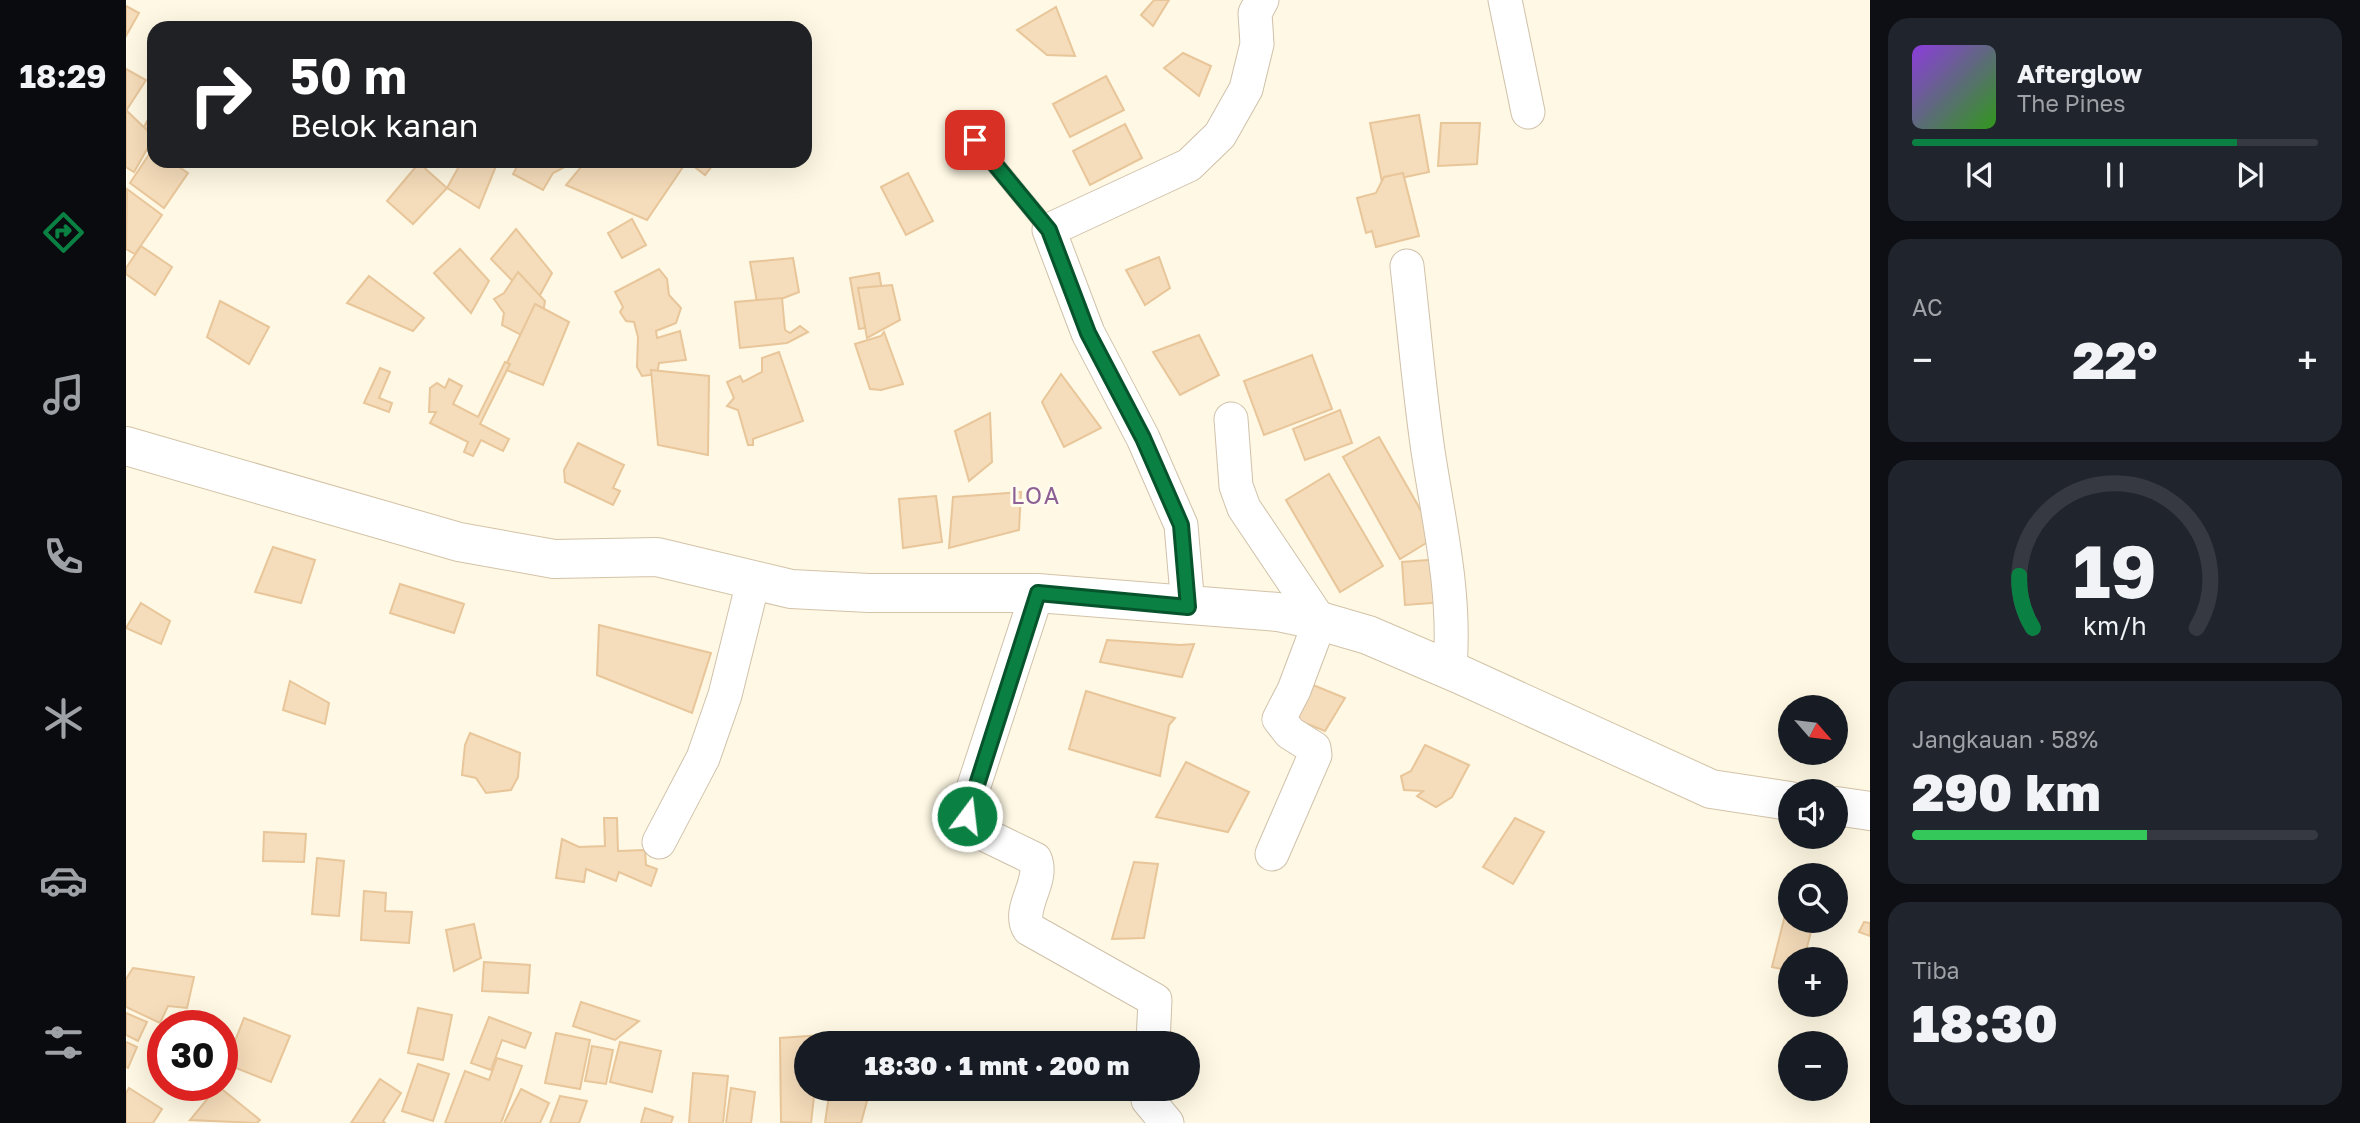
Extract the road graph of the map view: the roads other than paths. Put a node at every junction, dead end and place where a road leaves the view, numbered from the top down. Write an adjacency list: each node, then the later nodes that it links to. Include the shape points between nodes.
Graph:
1 (1262, 0): 5 (street, via 1255,13 1257,44 1246,89 1220,135 1189,165)
2 (1505, 0): 3 (street)
3 (1528, 112)
4 (975, 140): 5 (lane)
5 (1049, 230): 11 (street, via 1088,333 1143,438 1181,525)
6 (1407, 265): 13 (street, via 1428,450 1449,571 1450,667)
7 (1231, 419): 12 (street, via 1236,486 1244,508)
8 (126, 446): 9 (street, via 459,542 554,559 657,557)
9 (753, 582): 10 (street, via 869,593); 17 (street, via 725,695 703,758)
10 (1038, 593): 11 (street); 19 (street, via 967,807 968,824 1035,859 1038,870 1026,919 1029,929 1155,1000)
11 (1188, 607): 12 (street, via 1278,612)
12 (1320, 621): 13 (street, via 1368,635); 18 (street, via 1279,719 1290,733 1309,743 1315,755)
13 (1459, 674): 14 (street, via 1711,789)
14 (1778, 799)
15 (1848, 808): 16 (street)
16 (1870, 811)
17 (659, 842)
18 (1272, 854)
19 (1154, 1031)
20 (1149, 1101): 21 (street)
21 (1167, 1123)

